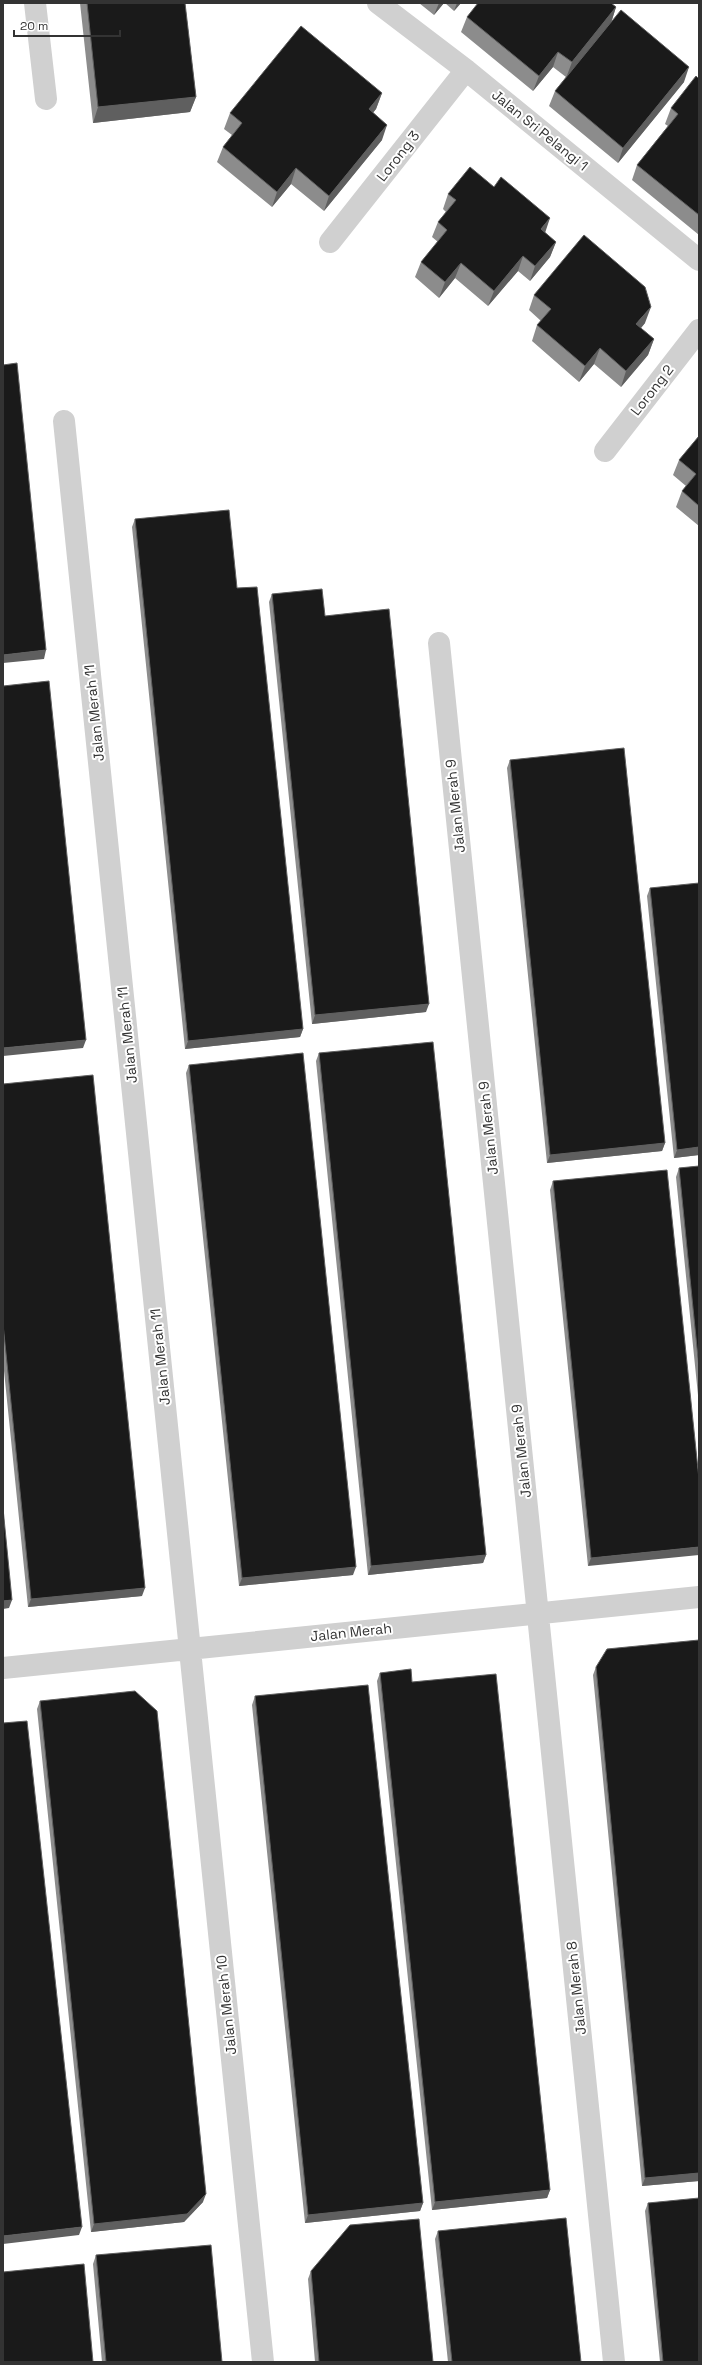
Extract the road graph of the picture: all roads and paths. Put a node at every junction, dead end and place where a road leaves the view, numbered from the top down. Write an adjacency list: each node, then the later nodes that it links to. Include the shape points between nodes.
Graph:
1 (35, 3): 4 (street)
2 (378, 3): 3 (street, Jalan Sri Pelangi 1)
3 (466, 70): 5 (street, Lorong 3); 6 (street, Jalan Sri Pelangi 1)
4 (46, 99)
5 (330, 242)
6 (699, 260)
7 (699, 330): 9 (street, Lorong 2)
8 (64, 421): 13 (street, Jalan Merah 11)
9 (605, 451)
10 (439, 643): 12 (street, Jalan Merah 9)
11 (699, 1597): 12 (street, Jalan Merah)
12 (538, 1613): 13 (street, Jalan Merah); 16 (street, Jalan Merah 8)
13 (190, 1648): 14 (street, Jalan Merah); 15 (street, Jalan Merah 10)
14 (3, 1668)
15 (263, 2362)
16 (614, 2362)

